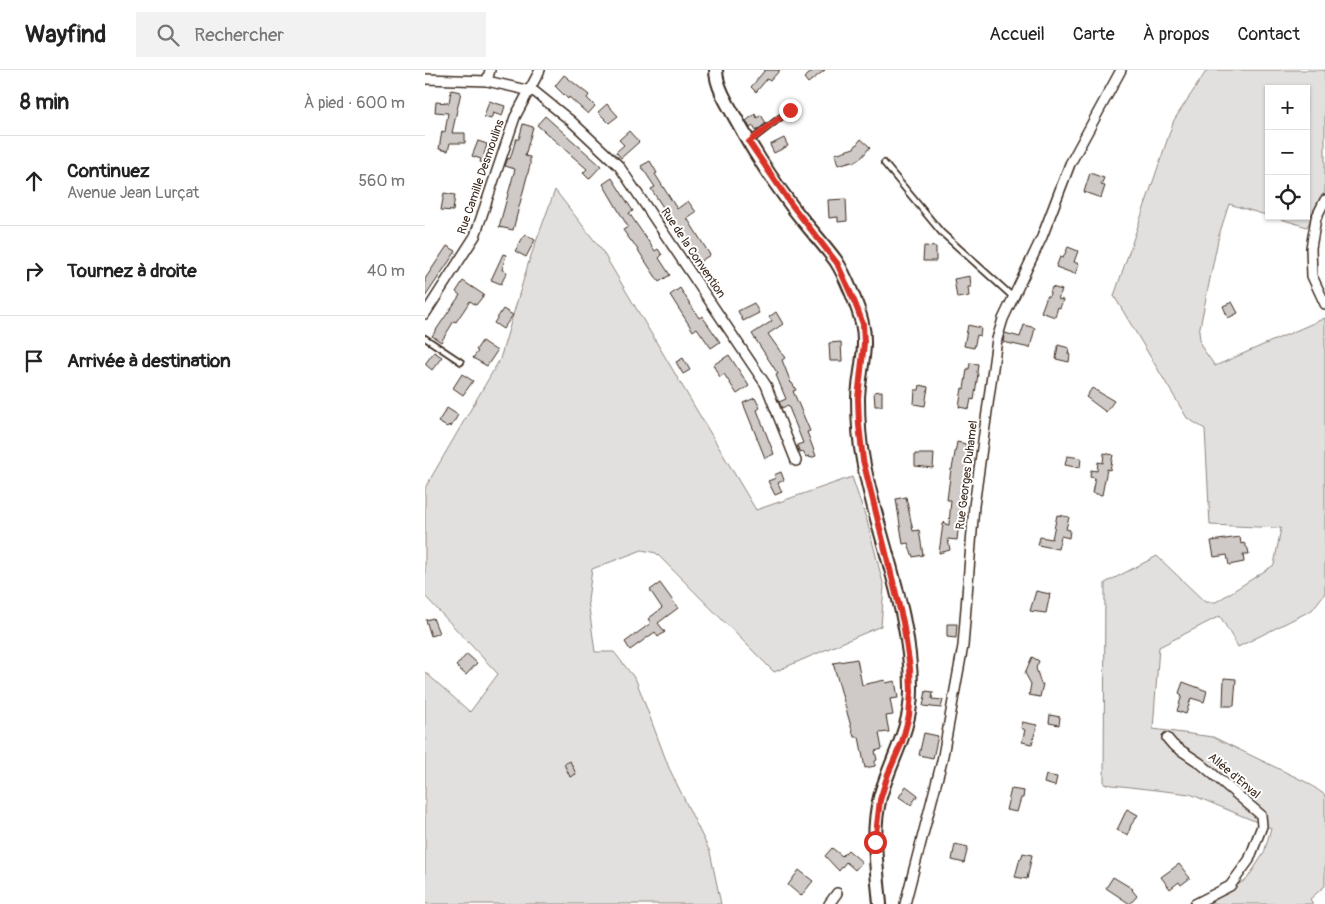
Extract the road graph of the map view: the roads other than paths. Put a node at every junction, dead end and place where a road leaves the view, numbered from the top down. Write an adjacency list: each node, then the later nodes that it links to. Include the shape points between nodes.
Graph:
1 (490, 70): 6 (street)
2 (540, 70): 7 (street, Rue Camille Desmoulins)
3 (716, 70): 9 (main road, via 729,107)
4 (1121, 70): 12 (street, Rue Georges Duhamel, via 1070,164 1042,237)
5 (425, 79): 6 (street, Rue de la Convention)
6 (487, 81): 7 (street, Rue de la Convention)
7 (529, 91): 14 (street, Rue Camille Desmoulins, via 515,117 475,236); 17 (street, Rue de la Convention, via 535,92 571,121 619,166 766,385)
8 (790, 110): 9 (lane)
9 (749, 142): 21 (main road, via 837,263 863,324 858,398 863,460 903,622 911,692 902,742 880,800 875,842)
10 (884, 163): 12 (lane, via 941,232)
11 (1325, 200): 13 (street, via 1316,218 1311,248 1312,276)
12 (1013, 296): 22 (street, Rue Georges Duhamel, via 997,339 981,448 963,646 942,761)
13 (1325, 304)
14 (425, 314)
15 (425, 338): 16 (lane)
16 (461, 362)
17 (796, 461)
18 (1167, 738): 23 (street, Allée d'Enval, via 1261,815 1262,826 1249,860 1230,886)
19 (837, 893): 20 (street)
20 (829, 904)
21 (880, 904)
22 (905, 904)
23 (1195, 904)

